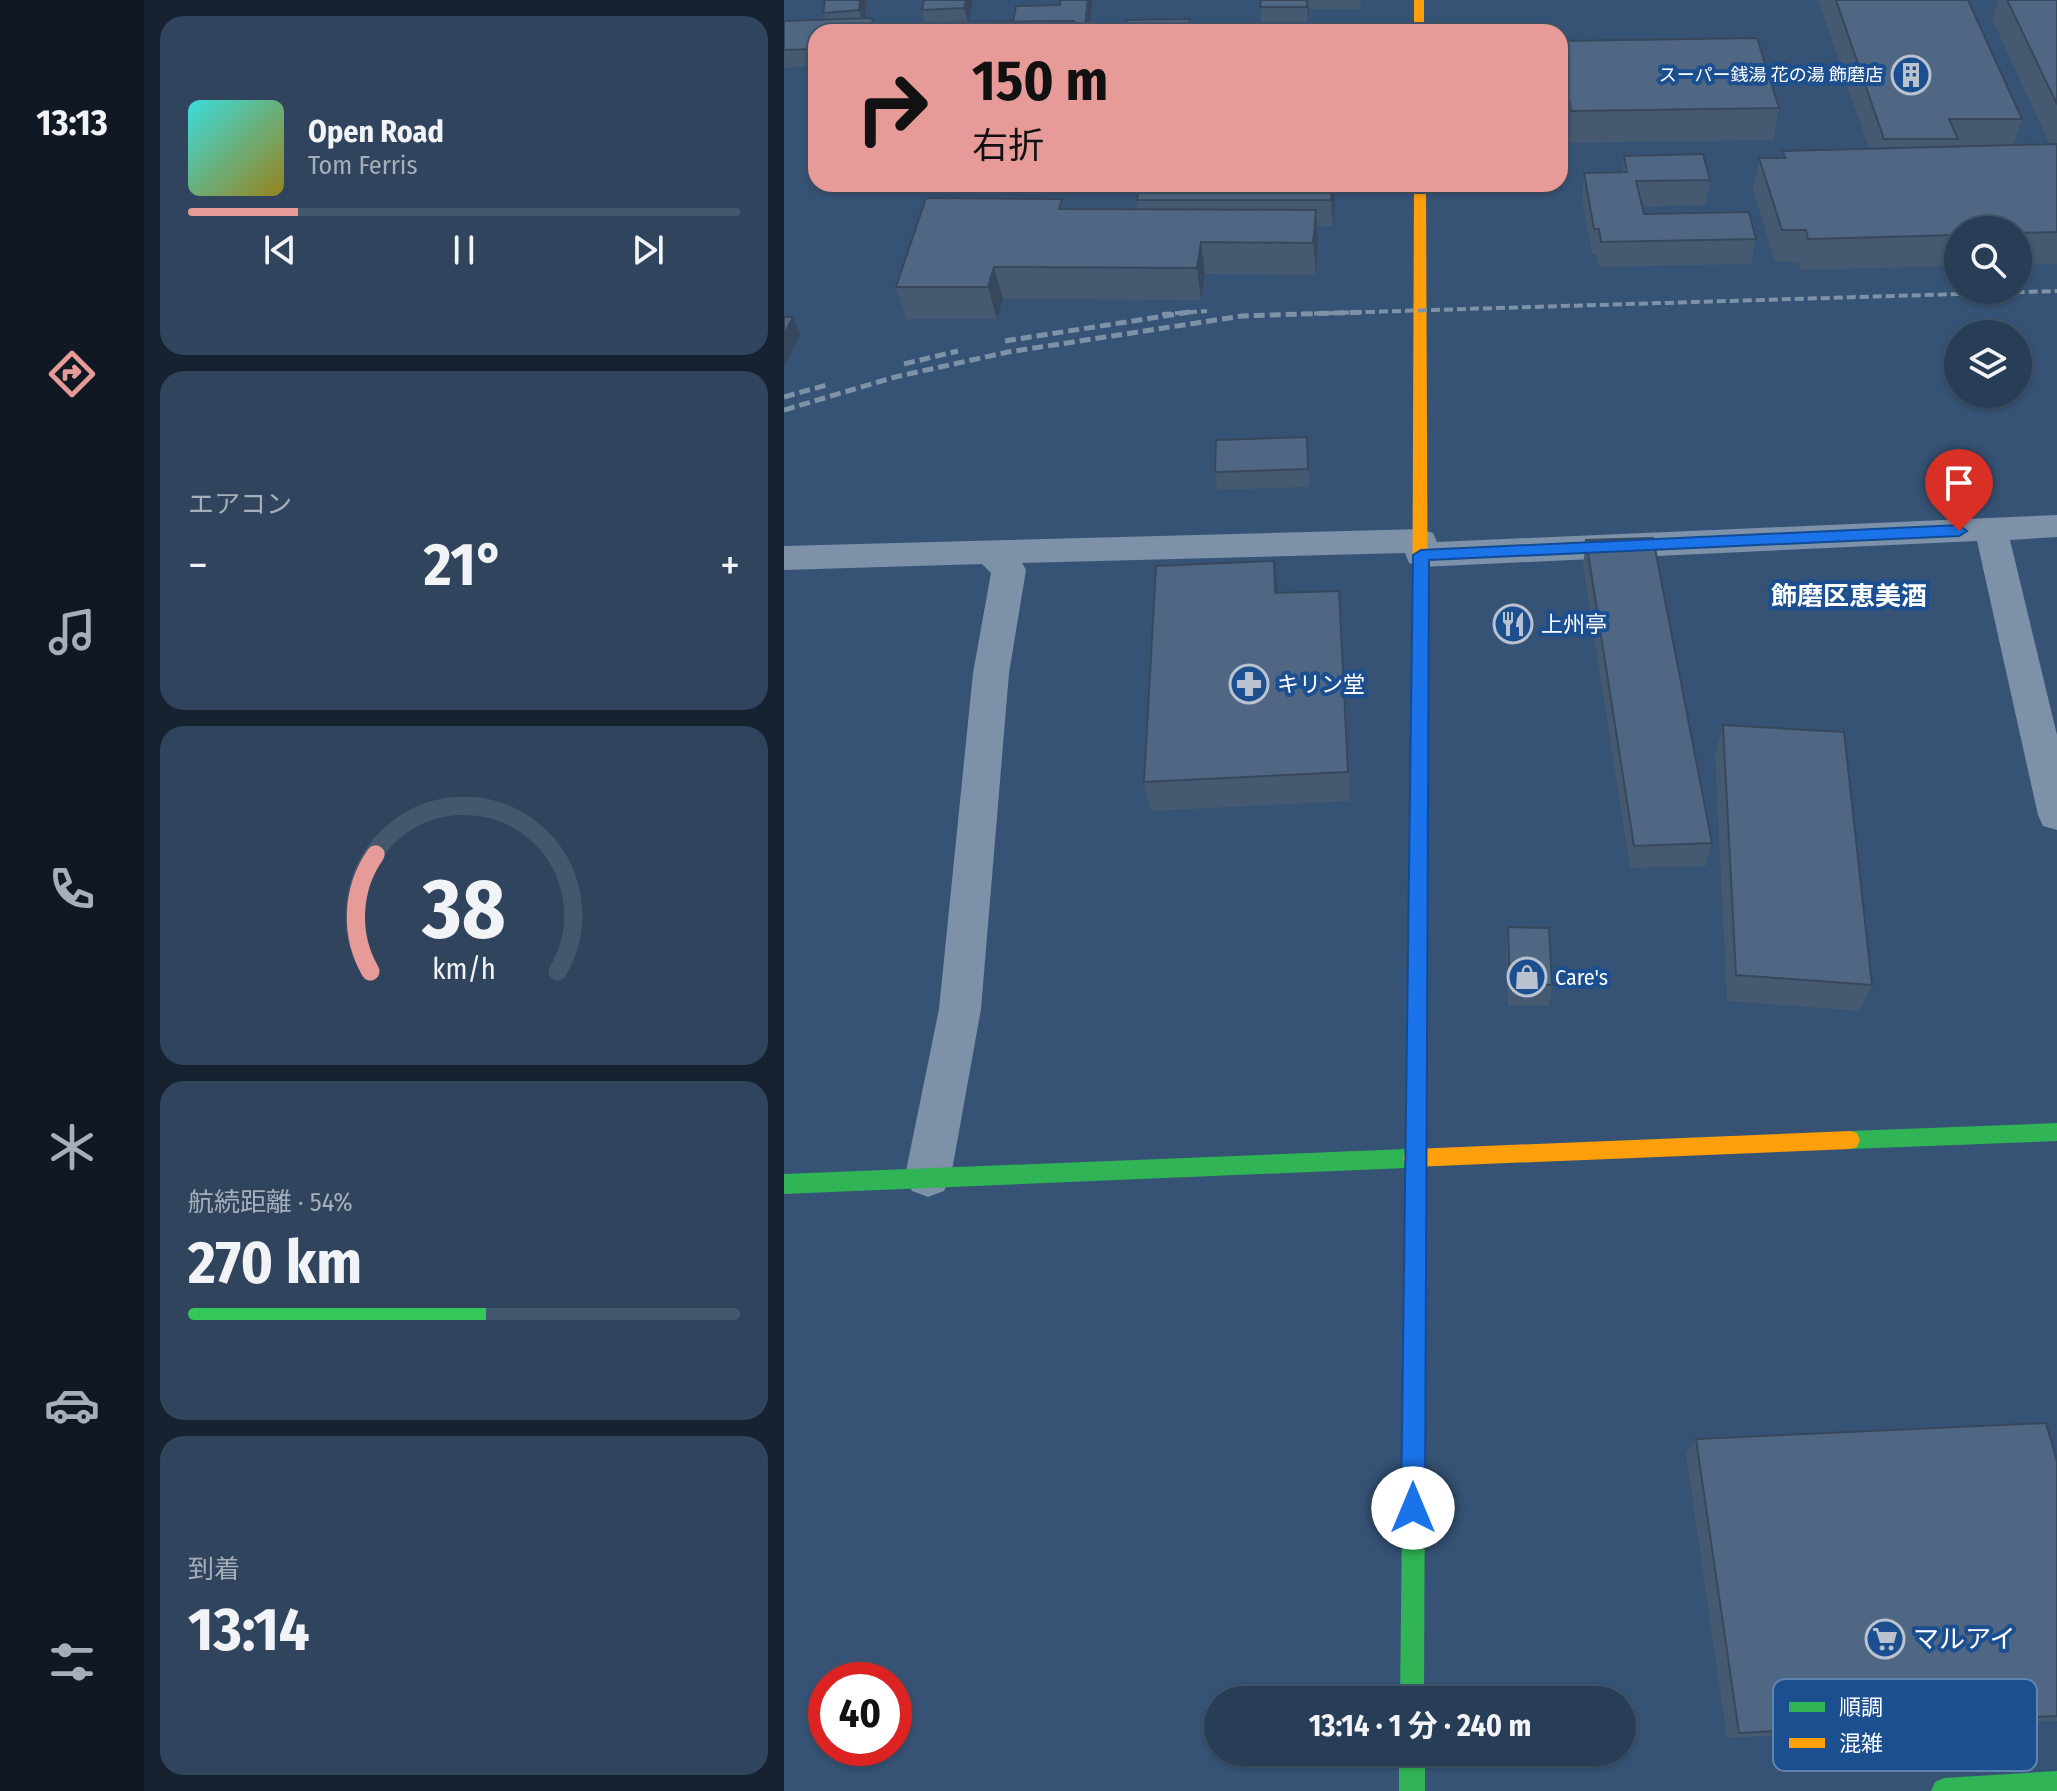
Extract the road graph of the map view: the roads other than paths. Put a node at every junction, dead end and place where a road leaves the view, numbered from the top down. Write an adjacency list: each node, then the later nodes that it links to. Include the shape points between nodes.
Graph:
1 (1419, 0): 2 (street)
2 (1419, 24)
3 (1420, 192): 6 (street)
4 (2057, 526): 5 (street)
5 (1991, 529): 6 (street); 9 (street)
6 (1421, 548): 7 (street); 11 (street)
7 (991, 553): 8 (street); 12 (street, via 1009,570 991,673 960,1009)
8 (784, 558)
9 (2057, 815)
10 (2057, 1132): 11 (street)
11 (1414, 1157): 12 (street); 14 (street)
12 (928, 1176): 13 (street)
13 (784, 1184)
14 (1412, 1686)
15 (1412, 1766): 17 (street)
16 (2057, 1784): 18 (street)
17 (1412, 1791)
18 (1944, 1791)

